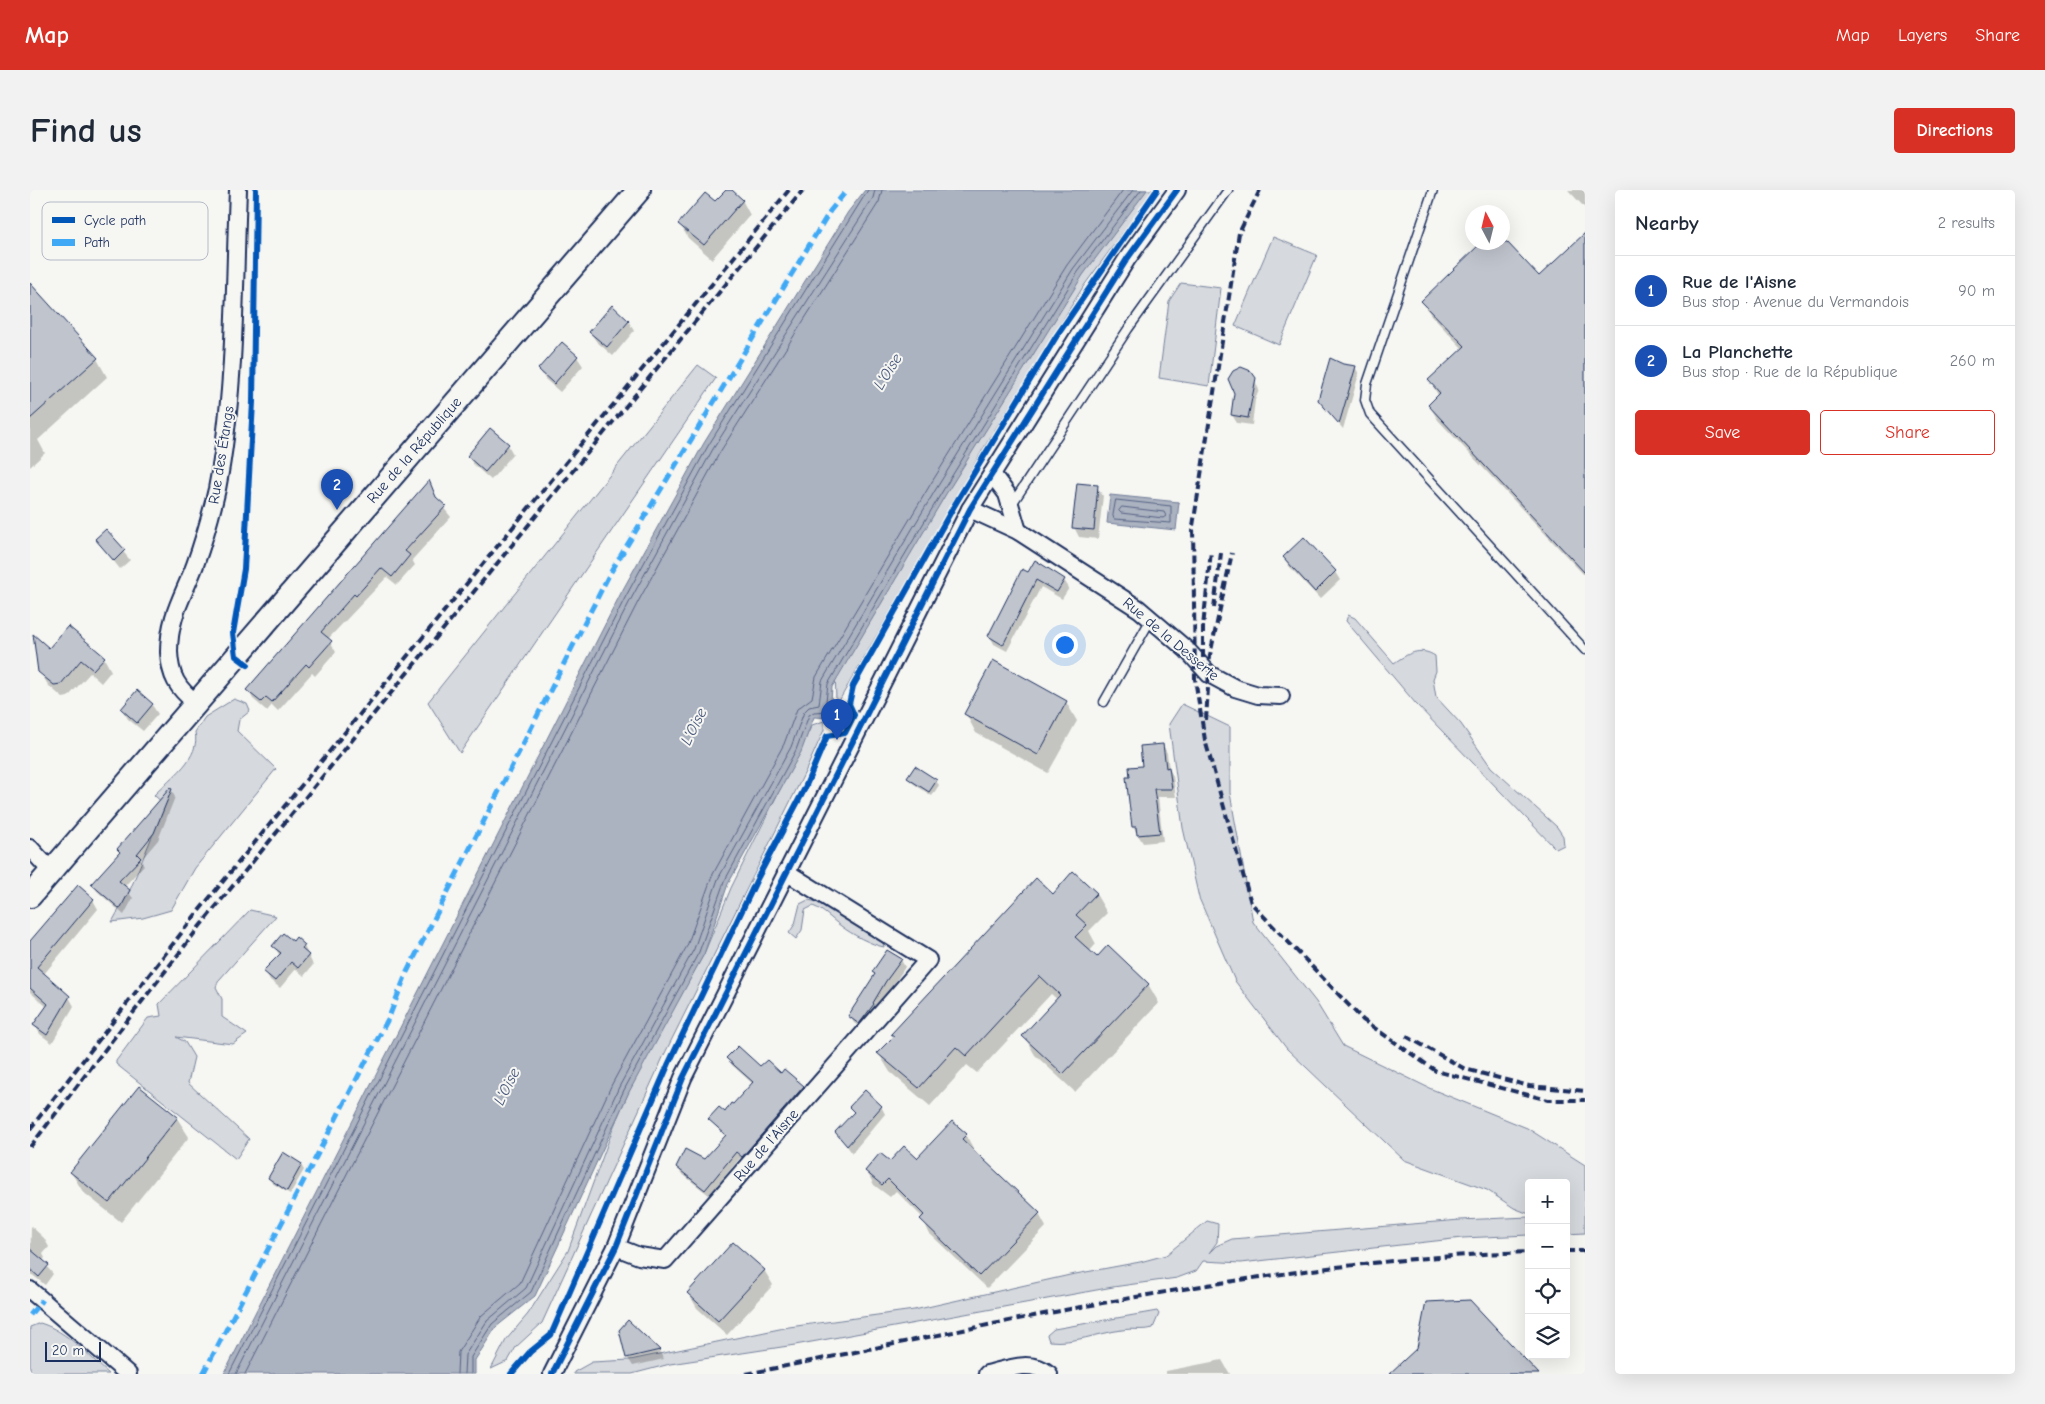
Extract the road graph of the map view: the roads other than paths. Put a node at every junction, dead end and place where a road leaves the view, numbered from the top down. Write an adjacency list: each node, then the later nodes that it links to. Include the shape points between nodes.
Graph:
1 (238, 190): 14 (street, Rue des Étangs, via 232,376 225,445 211,515 195,566 173,616 169,653 176,686)
2 (639, 190): 14 (main road, Rue de la République)
3 (1177, 190): 6 (street, via 1128,259)
4 (1228, 190): 7 (lane, via 1128,329)
5 (1433, 190): 11 (lane, via 1367,384 1365,400 1370,414)
6 (992, 474): 7 (street, via 1007,494); 8 (street)
7 (1010, 505): 9 (street)
8 (970, 509): 9 (street, Rue de la Desserte); 17 (street)
9 (1018, 531): 10 (street, Rue de la Desserte)
10 (1151, 619): 12 (street, Rue de la Desserte, via 1209,674 1234,688 1258,695); 13 (lane)
11 (1585, 650)
12 (1281, 696)
13 (1104, 702)
14 (196, 703): 16 (main road, Rue de la République)
15 (30, 848): 16 (street)
16 (51, 871): 18 (main road, Rue de la République)
17 (786, 872): 19 (street, via 683,1078); 19 (street, Rue de l'Aisne, via 928,960 665,1260 639,1256)
18 (30, 896)
19 (616, 1247): 22 (street)
20 (30, 1290): 21 (street)
21 (128, 1374)
22 (552, 1374)
23 (987, 1374): 24 (street, via 1026,1366 1042,1368)
24 (1049, 1374)

